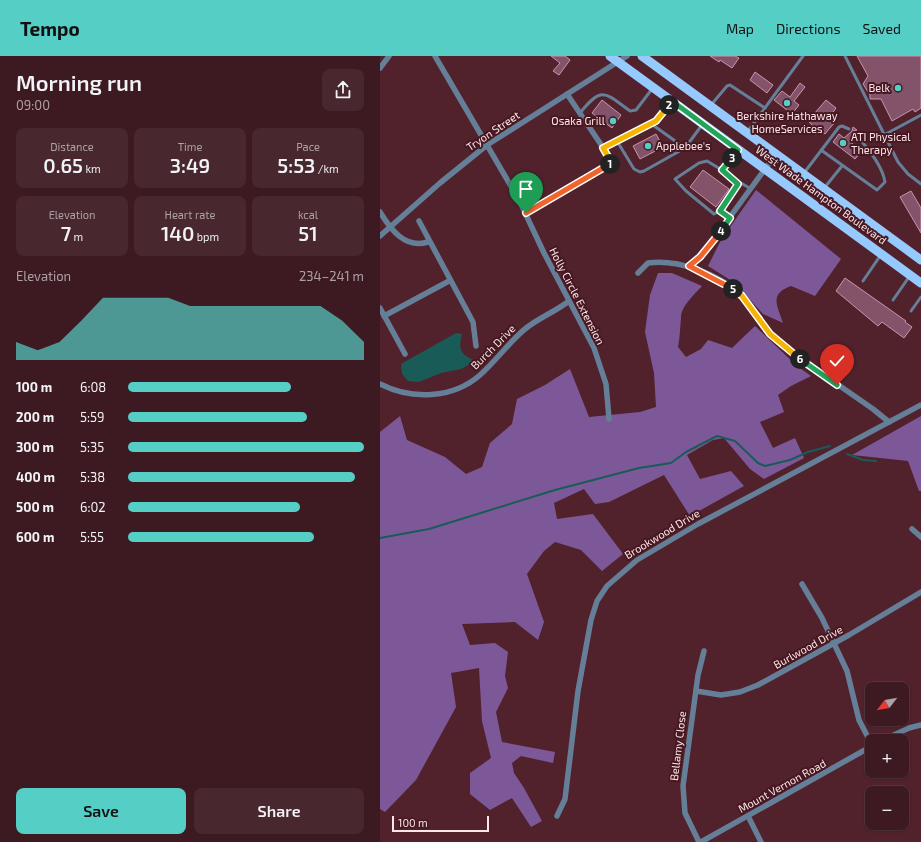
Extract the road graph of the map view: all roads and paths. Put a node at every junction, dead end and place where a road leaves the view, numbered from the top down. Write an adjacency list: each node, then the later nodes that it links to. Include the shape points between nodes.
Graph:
1 (389, 56): 9 (street)
2 (434, 56): 24 (street, Holly Circle Extension)
3 (610, 56): 8 (main road, West Wade Hampton Boulevard)
4 (626, 56): 8 (street, Tryon Street)
5 (642, 56): 13 (main road, West Wade Hampton Boulevard)
6 (803, 56): 14 (lane)
7 (845, 56): 22 (lane)
8 (618, 62): 10 (main road, West Wade Hampton Boulevard); 11 (street, Tryon Street)
9 (380, 68)
10 (653, 88): 12 (main road, West Wade Hampton Boulevard); 15 (lane, via 636,110 630,111 609,95 598,94)
11 (567, 94): 15 (street); 24 (street, Tryon Street)
12 (672, 101): 17 (lane, via 660,117); 18 (main road, West Wade Hampton Boulevard)
13 (710, 106): 14 (lane, via 730,85); 20 (main road, West Wade Hampton Boulevard)
14 (765, 108): 20 (lane)
15 (580, 114): 25 (street)
16 (921, 115): 22 (lane)
17 (650, 123): 23 (lane); 26 (lane)
18 (703, 124): 26 (lane); 27 (main road, West Wade Hampton Boulevard)
19 (849, 129): 28 (lane, via 839,127)
20 (747, 133): 29 (main road, West Wade Hampton Boulevard)
21 (855, 133): 30 (lane, via 871,153 885,182 877,190)
22 (884, 135): 35 (lane, via 898,162)
23 (617, 141): 25 (lane); 26 (lane, via 634,169 640,172)
24 (487, 145): 40 (street, Holly Circle Extension); 43 (street, Tryon Street)
25 (603, 148): 40 (street, via 610,160 608,165)
26 (685, 148)
27 (738, 150): 31 (main road, West Wade Hampton Boulevard); 32 (lane)
28 (821, 150): 30 (lane); 33 (lane)
29 (776, 154): 31 (street); 33 (main road, West Wade Hampton Boulevard)
30 (842, 166): 37 (lane)
31 (765, 169): 36 (street); 46 (main road, West Wade Hampton Boulevard)
32 (722, 170): 34 (lane); 38 (lane, via 707,160 699,162 675,179 714,214)
33 (803, 174): 37 (main road, West Wade Hampton Boulevard)
34 (738, 184): 36 (lane, via 741,183); 38 (lane)
35 (921, 184)
36 (751, 189): 41 (street)
37 (824, 189): 47 (main road, West Wade Hampton Boulevard)
38 (720, 211): 41 (lane)
39 (380, 212): 43 (street)
40 (526, 213): 56 (street, Holly Circle Extension)
41 (730, 218): 48 (street, via 700,257)
42 (419, 221): 45 (street)
43 (390, 227): 44 (street, Tryon Street); 45 (street, via 411,244)
44 (380, 236)
45 (428, 242): 51 (street)
46 (881, 254): 50 (main road, West Wade Hampton Boulevard); 52 (lane)
47 (921, 260)
48 (689, 266): 49 (street, via 648,263); 65 (street, via 736,291 770,334 782,345)
49 (638, 273)
50 (910, 275): 53 (main road, West Wade Hampton Boulevard); 55 (lane)
51 (449, 281): 59 (street); 60 (street, via 473,322)
52 (863, 281)
53 (921, 283)
54 (921, 297): 58 (lane)
55 (893, 300)
56 (569, 301): 62 (street, Burch Drive, via 526,328 481,374 459,388 425,395 404,393); 64 (street, Holly Circle Extension, via 600,364 606,384)
57 (380, 308): 59 (street)
58 (911, 311)
59 (384, 316): 61 (street)
60 (476, 346)
61 (405, 354)
62 (380, 384)
63 (921, 405): 65 (street, Brookwood Drive)
64 (609, 419)
65 (889, 422): 77 (street, Brookwood Drive, via 691,527 637,560 607,586 597,601 591,620 578,691 564,799)
66 (912, 529): 67 (street)
67 (921, 537)
68 (802, 584): 70 (street)
69 (921, 592): 70 (street, Burlwood Drive)
70 (834, 644): 72 (street, Burlwood Drive, via 747,690 721,695); 74 (street, via 851,683 861,725)
71 (704, 650): 72 (street, Bellamy Close)
72 (696, 691): 79 (street, Bellamy Close, via 684,773 683,798 687,818)
73 (921, 725): 75 (street)
74 (866, 734)
75 (896, 734)
76 (865, 750): 78 (street, Mount Vernon Road)
77 (557, 816)
78 (748, 816): 79 (street, Mount Vernon Road); 80 (street)
79 (700, 842)
80 (761, 842)

